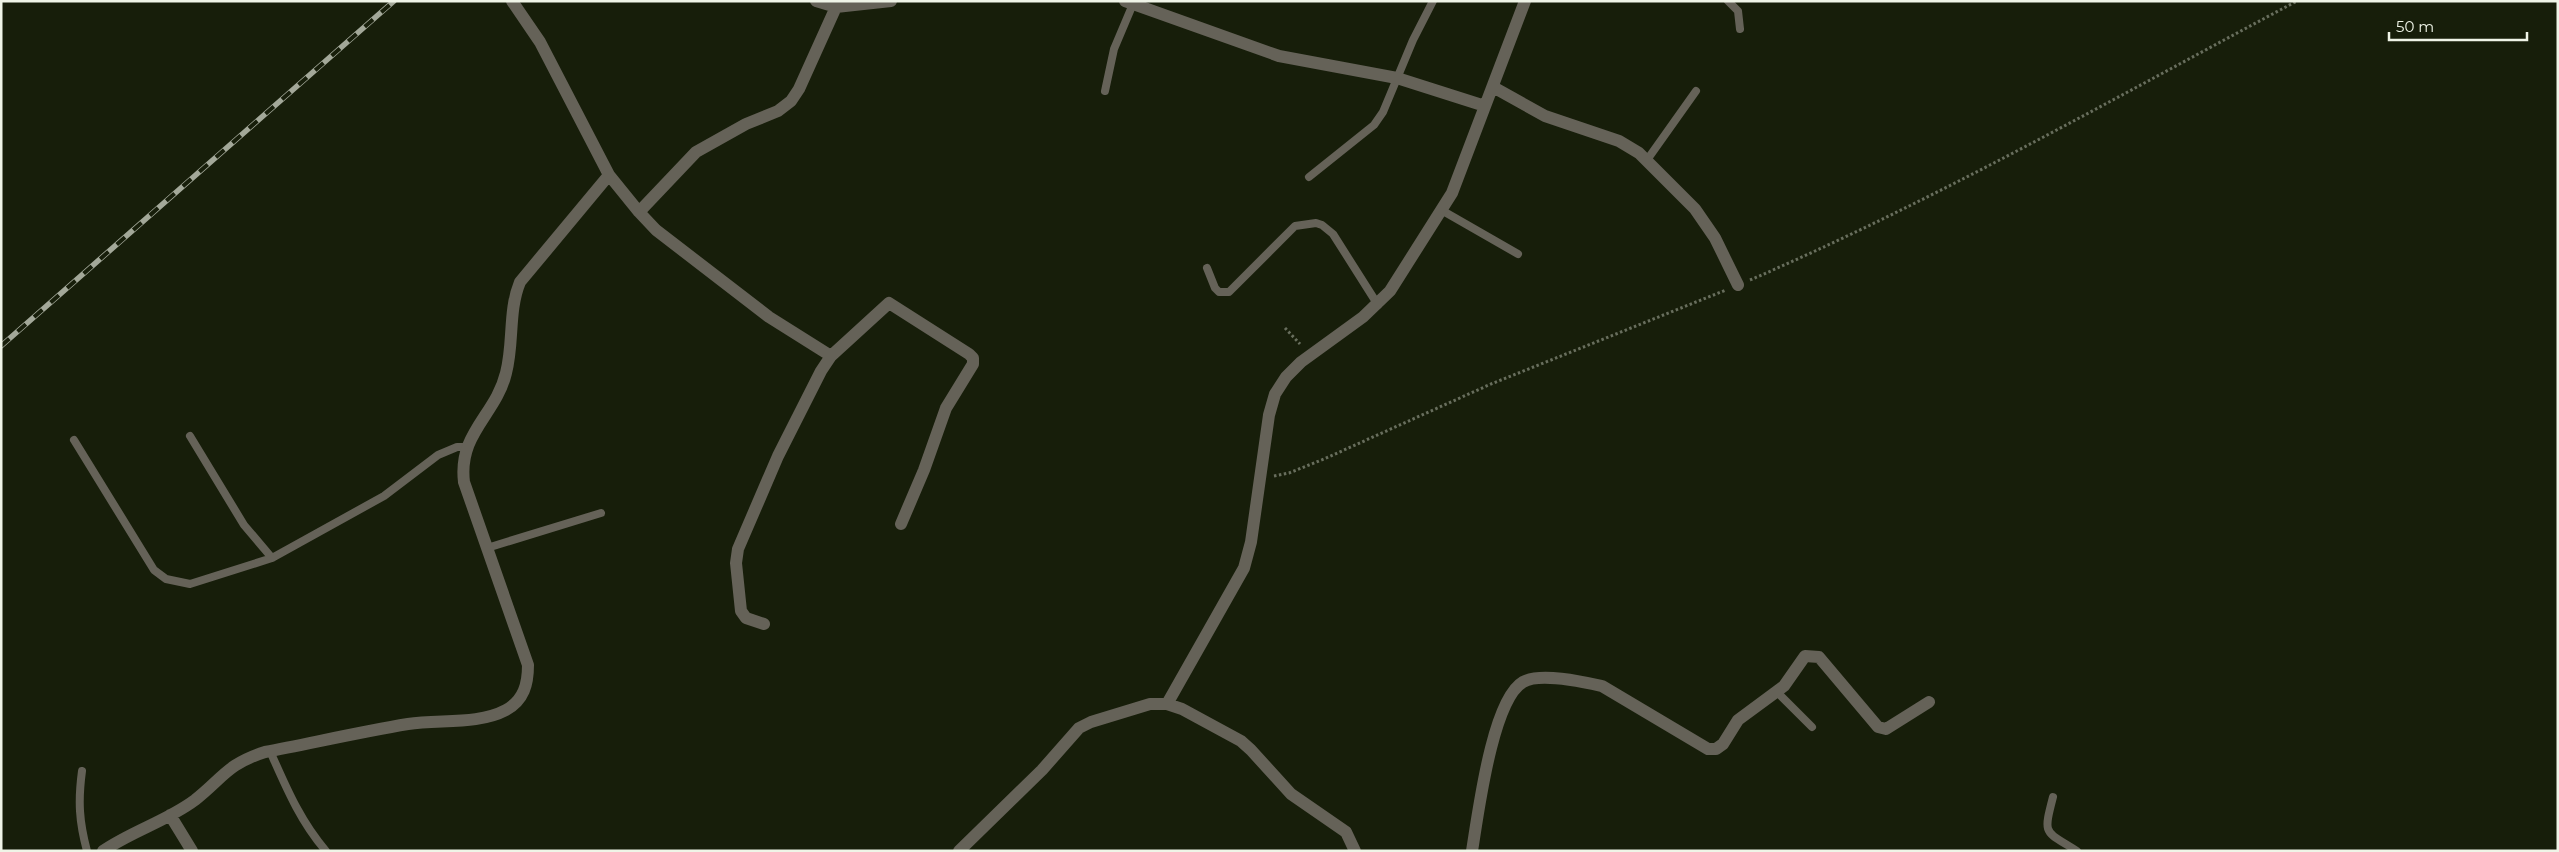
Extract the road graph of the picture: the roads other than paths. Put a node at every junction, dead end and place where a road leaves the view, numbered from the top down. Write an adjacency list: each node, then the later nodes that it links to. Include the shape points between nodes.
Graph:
1 (512, 1): 16 (street, via 540,42)
2 (816, 1): 8 (street)
3 (891, 1): 8 (street)
4 (1433, 1): 10 (lane)
5 (1525, 1): 11 (street)
6 (1728, 1): 9 (lane, via 1738,11)
7 (1129, 3): 10 (street, via 1279,56); 12 (lane)
8 (836, 7): 19 (street, via 791,100 778,110 696,152)
9 (1740, 29)
10 (1397, 78): 14 (street); 17 (lane, via 1374,125)
11 (1493, 87): 14 (street); 15 (street, via 1545,116 1619,142)
12 (1105, 91)
13 (1696, 91): 15 (lane)
14 (1485, 106): 18 (street)
15 (1647, 160): 22 (street, via 1695,209 1715,238)
16 (609, 175): 19 (street); 27 (street, via 520,282 514,297 506,372 501,387)
17 (1309, 177)
18 (1443, 211): 20 (lane); 23 (street)
19 (638, 212): 24 (street, via 656,230 769,317)
20 (1518, 254)
21 (1207, 268): 23 (lane, via 1219,292 1229,292 1295,226 1322,224 1333,234)
22 (1738, 285)
23 (1378, 305): 35 (street, via 1311,355 1286,377 1275,394 1244,568)
24 (831, 356): 29 (street, via 889,303 973,358 974,364 940,422); 32 (street, via 778,456 738,549 736,563 741,611 746,618)
25 (190, 436): 31 (lane, via 244,525)
26 (74, 440): 31 (lane, via 154,570 166,579 190,584)
27 (466, 447): 30 (street, via 462,464 464,482); 31 (lane, via 438,455 384,496)
28 (601, 513): 30 (lane)
29 (901, 524)
30 (488, 548): 37 (street, via 528,665 528,683 521,698 492,717 408,724)
31 (272, 558)
32 (764, 624)
33 (1777, 692): 34 (street, via 1800,661 1812,655 1823,661 1878,726 1886,729); 36 (lane); 47 (street, via 1738,720 1716,750 1708,749 1602,686 1552,678 1525,680 1508,697 1486,764)
34 (1929, 702)
35 (1167, 704): 45 (street, via 1150,704 1079,728 1042,770); 46 (street, via 1241,741 1297,799 1336,822 1346,832)
36 (1812, 727)
37 (270, 751): 40 (street, via 247,758 228,769 195,800); 44 (lane, via 293,804)
38 (82, 770): 41 (lane, via 78,802 80,828)
39 (2053, 797): 48 (lane, via 2046,825 2048,831)
40 (170, 814): 42 (street); 43 (street)
41 (87, 851)
42 (103, 851)
43 (192, 851)
44 (326, 851)
45 (959, 851)
46 (1356, 851)
47 (1472, 851)
48 (2077, 851)

